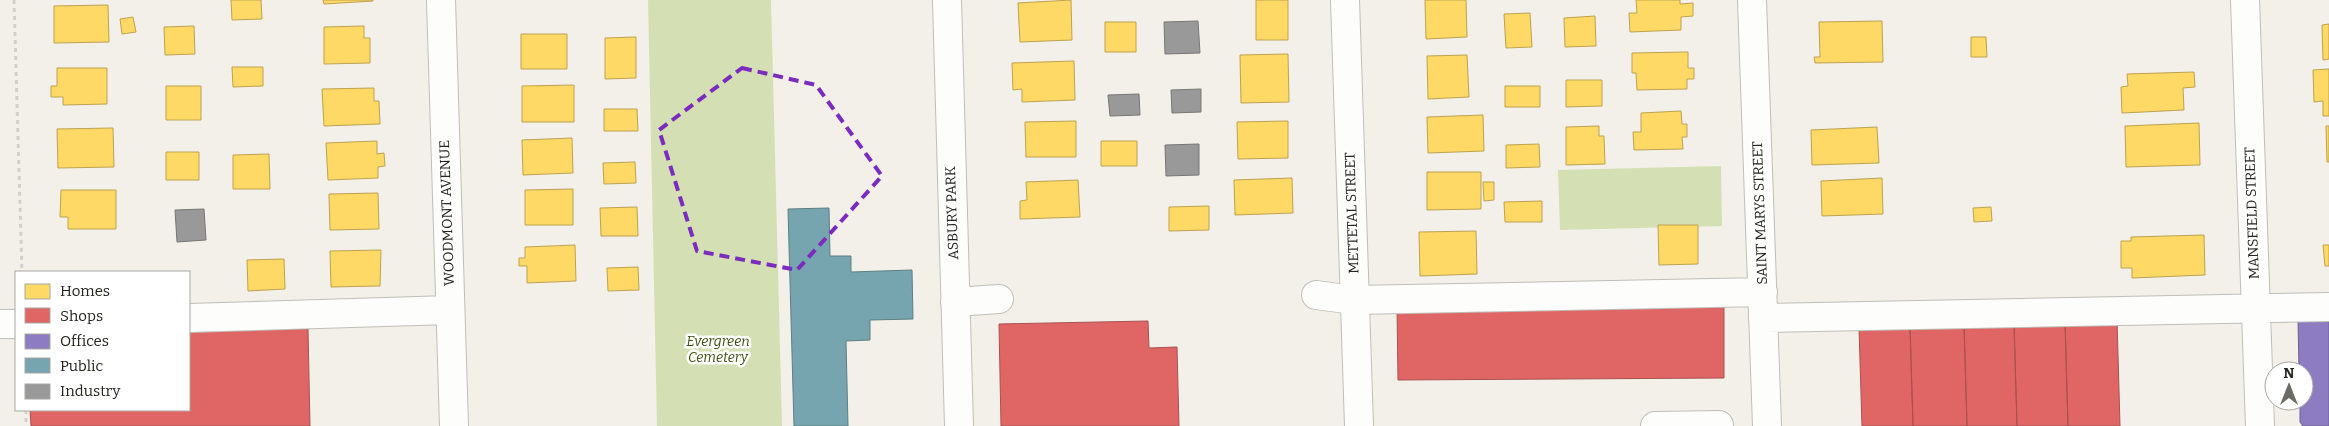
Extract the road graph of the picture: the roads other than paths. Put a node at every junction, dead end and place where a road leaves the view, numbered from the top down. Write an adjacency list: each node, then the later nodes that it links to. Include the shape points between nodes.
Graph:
1 (441, 0): 13 (street, WOODMONT AVENUE)
2 (947, 0): 9 (street, ASBURY PARK)
3 (1344, 0): 8 (street, METTETAL STREET)
4 (1752, 0): 10 (street, SAINT MARYS STREET)
5 (2244, 0): 12 (street, MANSFIELD STREET)
6 (1316, 295): 8 (street)
7 (999, 300): 9 (street)
8 (1354, 300): 10 (street); 20 (street, METTETAL STREET)
9 (955, 302): 19 (street, ASBURY PARK)
10 (1763, 305): 12 (street); 22 (street, SAINT MARYS STREET)
11 (2329, 307): 12 (street)
12 (2256, 309): 23 (street, MANSFIELD STREET)
13 (450, 310): 14 (street); 18 (street, WOODMONT AVENUE)
14 (190, 318)
15 (0, 324): 16 (street)
16 (15, 324)
17 (1719, 425): 21 (street)
18 (454, 426)
19 (959, 426)
20 (1359, 426)
21 (1655, 426)
22 (1768, 426)
23 (2260, 426)

